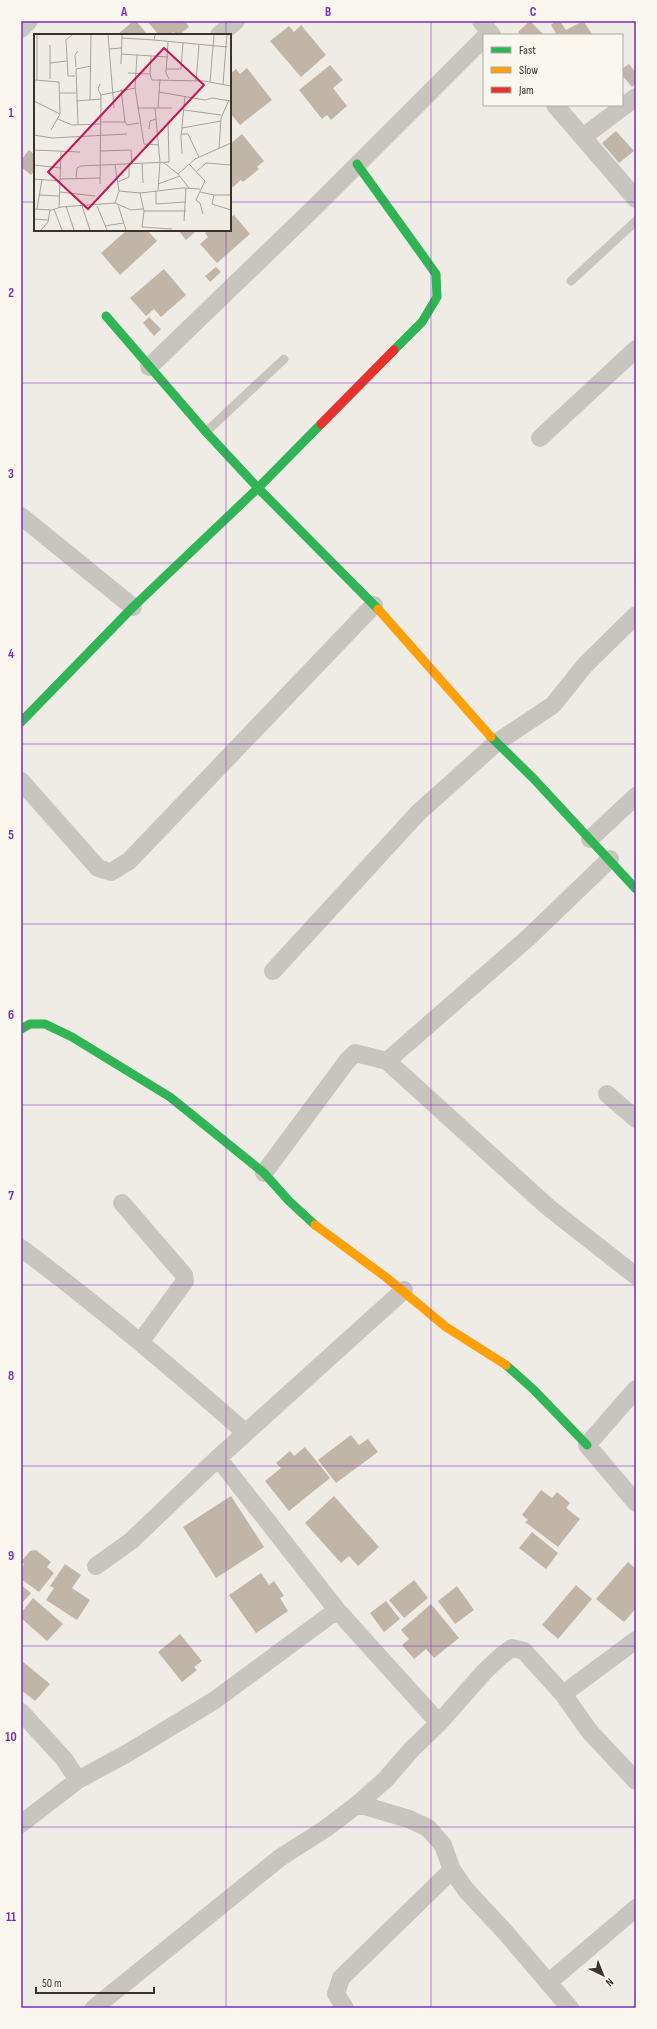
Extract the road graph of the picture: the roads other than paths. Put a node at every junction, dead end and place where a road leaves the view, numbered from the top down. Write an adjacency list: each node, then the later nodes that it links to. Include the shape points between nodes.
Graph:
1 (29, 21): 3 (street)
2 (236, 21): 4 (street)
3 (21, 29)
4 (220, 34)
5 (483, 36): 9 (street)
6 (636, 97): 8 (street)
7 (556, 106): 8 (street)
8 (583, 137): 10 (street)
9 (357, 164): 16 (street); 19 (street, via 436,274 437,297 422,322)
10 (636, 200)
11 (636, 221): 12 (lane)
12 (571, 281)
13 (106, 316): 16 (street)
14 (636, 349): 18 (street)
15 (284, 359): 17 (lane)
16 (148, 367): 17 (street)
17 (206, 432): 19 (street)
18 (540, 438)
19 (258, 488): 21 (street); 22 (street)
20 (21, 516): 22 (street)
21 (374, 605): 25 (street); 26 (street, via 129,861 112,872 98,868)
22 (134, 607): 24 (street)
23 (636, 614): 25 (street, via 585,665 553,705)
24 (21, 722)
25 (496, 743): 28 (street); 31 (street, via 418,813)
26 (21, 781)
27 (636, 796): 28 (street)
28 (590, 839): 29 (street)
29 (610, 860): 30 (street); 33 (street, via 530,937)
30 (636, 889)
31 (273, 971)
32 (21, 1029): 36 (street, via 30,1024 46,1024 72,1037 170,1097)
33 (387, 1061): 36 (street, via 355,1053); 39 (street, via 548,1207)
34 (607, 1094): 35 (street)
35 (636, 1119)
36 (264, 1173): 40 (street, via 299,1210)
37 (122, 1203): 41 (street, via 184,1274 185,1281)
38 (21, 1248): 41 (street)
39 (636, 1276)
40 (404, 1290): 43 (street); 44 (street, via 446,1327 498,1360 530,1387)
41 (141, 1341): 43 (street)
42 (636, 1389): 44 (street)
43 (246, 1433): 45 (street)
44 (587, 1445): 46 (street)
45 (218, 1458): 47 (street, via 131,1541); 48 (street)
46 (636, 1503)
47 (96, 1566)
48 (337, 1610): 52 (street); 53 (street, via 215,1700)
49 (636, 1640): 50 (street)
50 (563, 1694): 52 (street, via 524,1651 512,1648 485,1671); 54 (street, via 590,1732)
51 (21, 1712): 53 (street, via 64,1759)
52 (439, 1723): 55 (street)
53 (78, 1780): 56 (street)
54 (636, 1781)
55 (358, 1804): 57 (street, via 409,1819 428,1828 443,1846); 60 (street, via 281,1857)
56 (21, 1824)
57 (452, 1870): 59 (street, via 466,1890); 61 (street, via 341,1978 336,1994)
58 (636, 1908): 59 (street)
59 (549, 1982): 62 (street)
60 (102, 2005)
61 (345, 2008)
62 (570, 2008)

